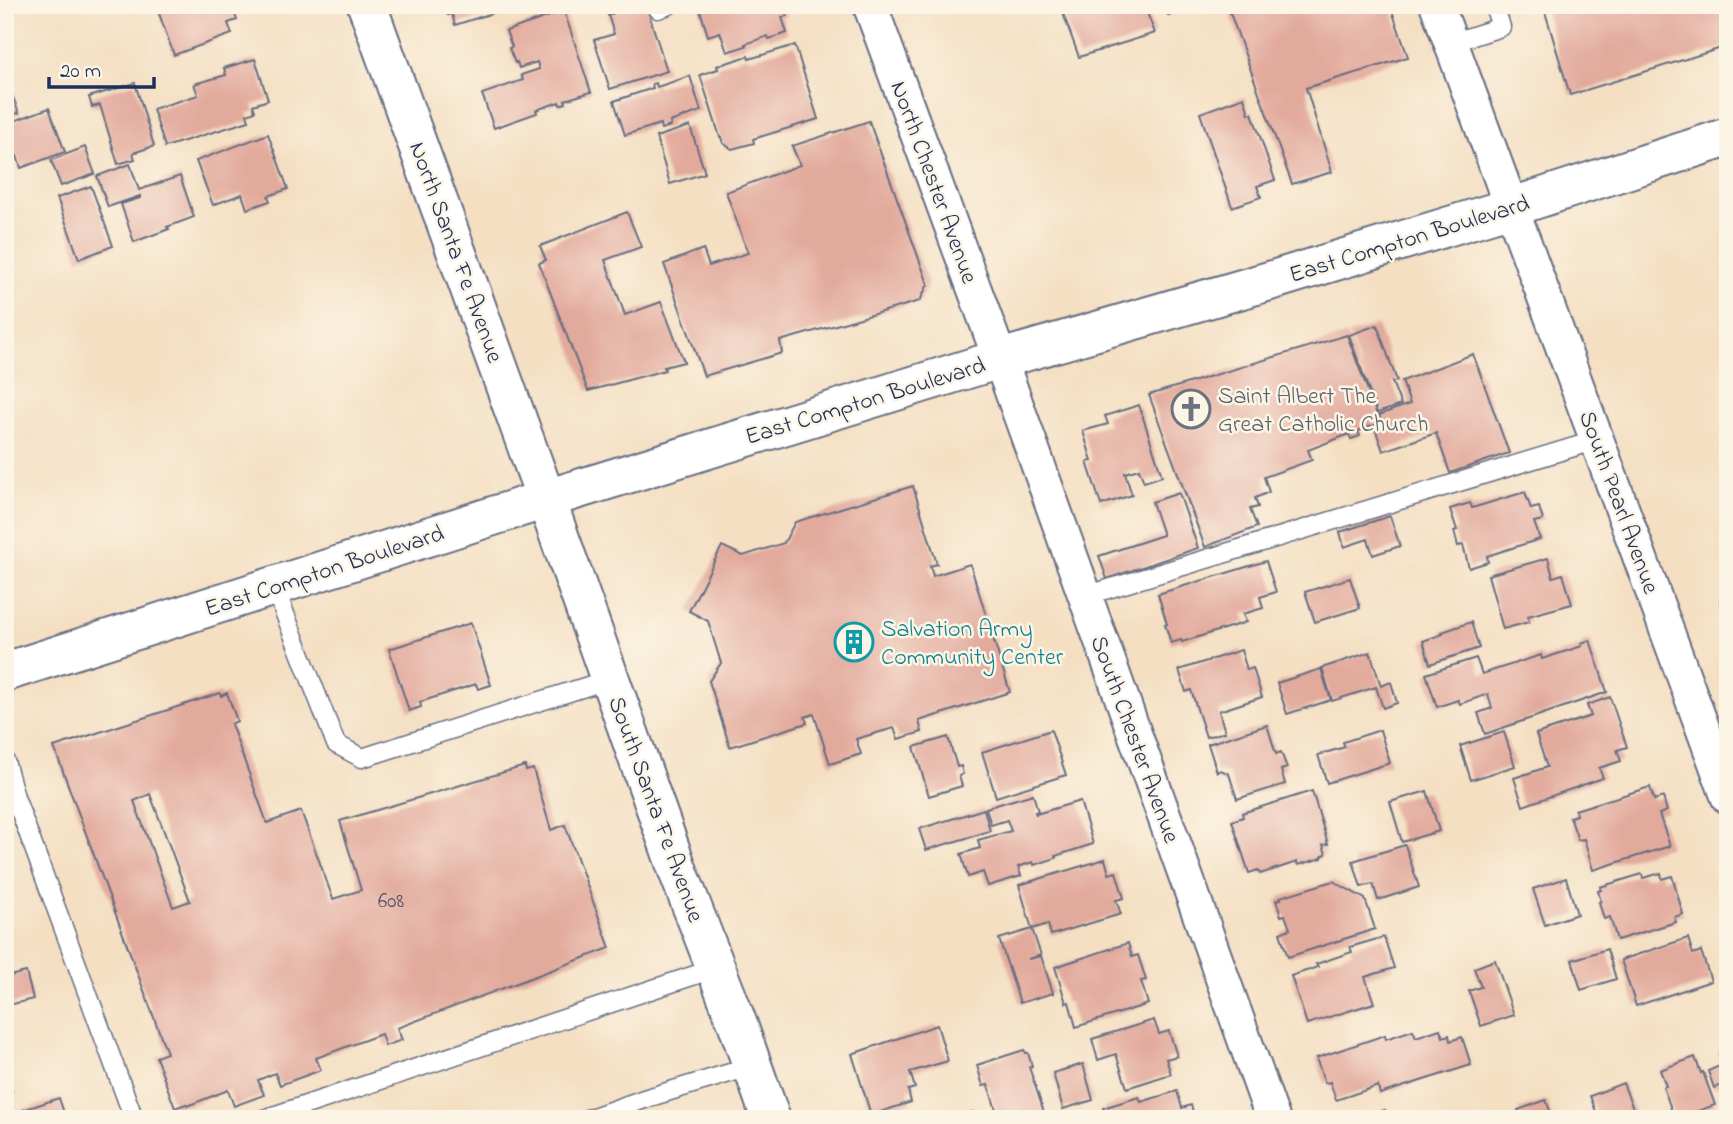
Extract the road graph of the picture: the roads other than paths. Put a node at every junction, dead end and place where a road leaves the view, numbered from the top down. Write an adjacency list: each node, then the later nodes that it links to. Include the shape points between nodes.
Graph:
1 (367, 5): 10 (main road, North Santa Fe Avenue)
2 (870, 5): 8 (street, North Chester Avenue)
3 (1437, 5): 5 (street, South Pearl Avenue)
4 (1494, 5): 5 (lane, via 1501,27)
5 (1451, 43): 7 (street, South Pearl Avenue)
6 (1728, 137): 7 (main road, East Compton Boulevard)
7 (1512, 207): 8 (main road, East Compton Boulevard); 9 (street, South Pearl Avenue)
8 (1000, 359): 10 (main road, East Compton Boulevard); 12 (street, South Chester Avenue)
9 (1597, 440): 12 (lane); 16 (street, South Pearl Avenue)
10 (545, 499): 11 (main road, East Compton Boulevard); 14 (main road, South Santa Fe Avenue)
11 (274, 586): 13 (main road, East Compton Boulevard); 14 (lane, via 336,744 362,758)
12 (1085, 596): 23 (street, South Chester Avenue)
13 (8, 663)
14 (610, 679): 17 (main road, South Santa Fe Avenue)
15 (5, 761): 19 (lane)
16 (1728, 797)
17 (716, 968): 18 (main road, South Santa Fe Avenue); 20 (lane)
18 (753, 1066): 21 (lane); 22 (main road, South Santa Fe Avenue)
19 (134, 1119)
20 (264, 1119)
21 (588, 1119)
22 (771, 1119)
23 (1273, 1119)

